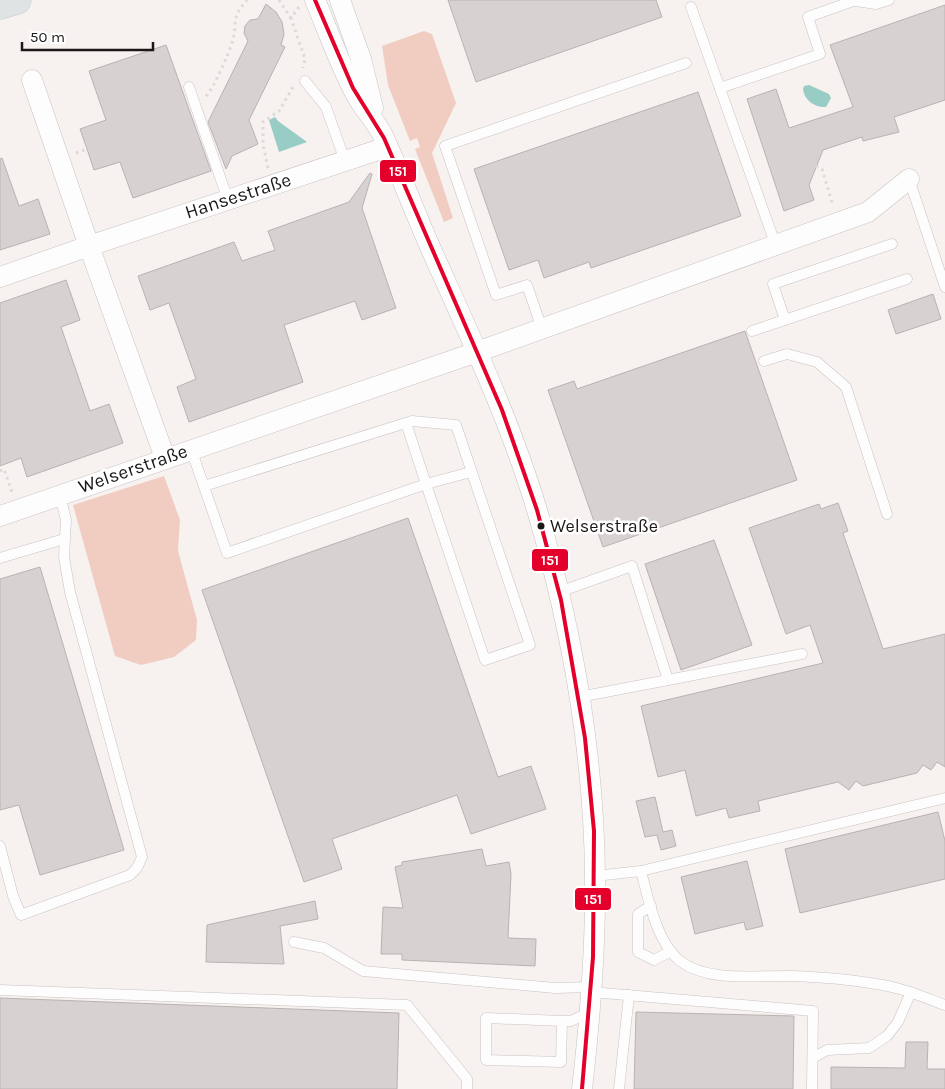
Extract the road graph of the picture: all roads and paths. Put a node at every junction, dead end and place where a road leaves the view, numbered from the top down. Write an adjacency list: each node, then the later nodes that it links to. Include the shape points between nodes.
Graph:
1 (17, 0): 8 (main road)
2 (247, 0): 16 (path, via 240,8 232,42 208,95)
3 (279, 0): 10 (path)
4 (340, 0): 17 (street)
5 (856, 0): 6 (lane, via 876,4); 15 (lane, via 808,17 820,54)
6 (889, 0)
7 (307, 3): 10 (path); 17 (street, via 359,99)
8 (0, 5)
9 (691, 7): 15 (lane)
10 (291, 18): 12 (path, via 305,59)
11 (686, 63): 33 (lane, via 445,146 496,295 527,285)
12 (302, 77): 19 (lane, via 326,107); 22 (path, via 279,111 264,122 263,144)
13 (32, 80): 26 (street)
14 (189, 87): 16 (lane)
15 (720, 88): 27 (lane)
16 (194, 102): 23 (lane)
17 (378, 127): 18 (street)
18 (387, 147): 19 (street, Hansestraße); 35 (street)
19 (345, 161): 22 (street, Hansestraße)
20 (816, 166): 24 (path, via 822,169)
21 (909, 179): 24 (street, Welserstraße, via 868,212); 28 (lane)
22 (271, 185): 23 (street, Hansestraße)
23 (228, 200): 26 (street, Hansestraße)
24 (838, 223): 27 (street, Welserstraße)
25 (892, 244): 32 (lane, via 773,284)
26 (89, 246): 29 (street, Hansestraße); 39 (street)
27 (776, 246): 33 (street, Welserstraße)
28 (941, 264): 31 (lane)
29 (0, 277)
30 (907, 279): 32 (lane)
31 (945, 287)
32 (785, 320): 34 (lane)
33 (542, 329): 35 (street, Welserstraße)
34 (752, 331)
35 (477, 352): 38 (street, Welserstraße); 49 (street, via 536,507)
36 (764, 362): 46 (lane, via 787,354 818,362 846,387)
37 (406, 423): 41 (lane, via 456,425); 42 (lane); 43 (lane)
38 (192, 449): 39 (street, Welserstraße); 43 (lane)
39 (165, 458): 44 (street, Welserstraße)
40 (0, 471): 45 (path, via 4,469)
41 (472, 472): 42 (lane); 42 (lane, via 530,645 485,660)
42 (426, 484): 43 (lane, via 227,552)
43 (204, 486)
44 (60, 495): 45 (street, Welserstraße); 47 (lane, via 66,520)
45 (8, 513)
46 (887, 514)
47 (64, 539): 48 (lane); 54 (lane, via 70,592 142,857 130,875 21,915)
48 (0, 558)
49 (559, 592): 51 (lane, via 632,566); 52 (street)
50 (802, 654): 51 (lane)
51 (668, 680): 52 (lane)
52 (579, 697): 56 (street, via 587,748)
53 (945, 798): 55 (lane)
54 (0, 846)
55 (641, 871): 56 (lane); 57 (lane)
56 (595, 876): 61 (street)
57 (651, 906): 59 (lane); 59 (lane, via 638,914 638,952 654,960)
58 (294, 942): 61 (lane, via 324,948 363,971)
59 (671, 951): 62 (lane, via 681,961 727,976 829,978)
60 (0, 990): 68 (lane, via 407,1005 467,1079)
61 (592, 990): 63 (lane); 65 (street)
62 (911, 992): 64 (lane); 67 (lane, via 898,1022 887,1036 869,1048 828,1050)
63 (629, 995): 67 (lane, via 813,1011); 70 (lane)
64 (945, 1006)
65 (590, 1012): 66 (lane, via 571,1021); 69 (street)
66 (562, 1021): 66 (lane, via 561,1062 486,1060 486,1018)
67 (812, 1058): 71 (lane)
68 (467, 1089)
69 (582, 1089)
70 (619, 1089)
71 (812, 1089)

